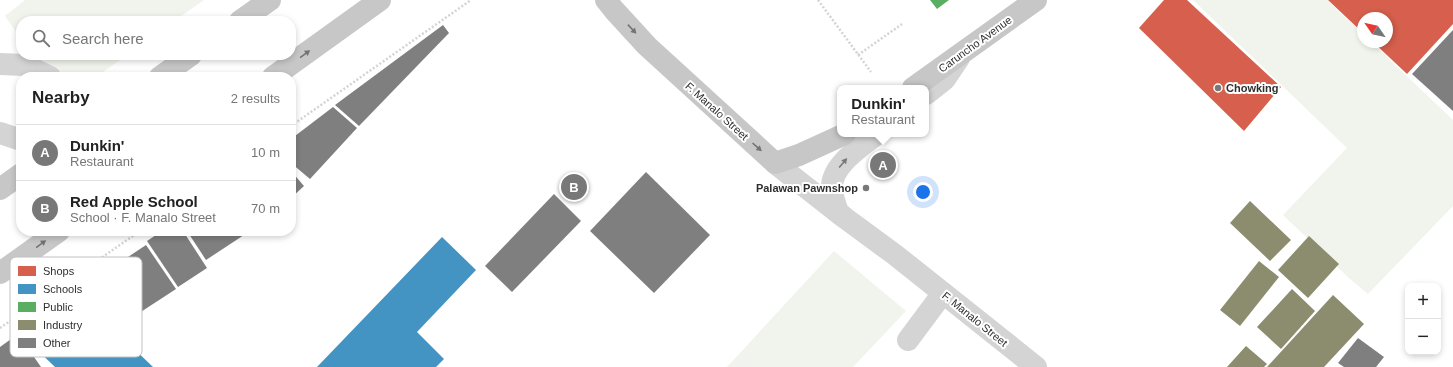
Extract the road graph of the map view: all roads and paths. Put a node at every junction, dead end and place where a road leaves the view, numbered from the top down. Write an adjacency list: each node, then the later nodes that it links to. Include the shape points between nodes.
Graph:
1 (270, 0): 7 (main road)
2 (380, 0): 15 (main road, one-way to 2)
3 (471, 0): 19 (path)
4 (606, 0): 24 (main road, F. Manalo Street, one-way to 24, via 647,46)
5 (818, 0): 10 (path)
6 (1036, 0): 9 (main road, Caruncho Avenue)
7 (247, 16)
8 (902, 24): 10 (path)
9 (962, 54): 17 (main road, Caruncho Avenue); 18 (street, via 944,79)
10 (858, 55): 16 (path)
11 (184, 60): 14 (main road)
12 (0, 64): 13 (street, via 25,65)
13 (40, 72)
14 (167, 72)
15 (280, 72)
16 (871, 72)
17 (917, 85)
18 (929, 92)
19 (296, 122)
20 (0, 133): 23 (street)
21 (839, 137): 24 (main road, via 800,155)
22 (873, 137): 27 (street, one-way to 22, via 832,186 836,172 845,160)
23 (16, 138)
24 (775, 163): 27 (street, F. Manalo Street)
25 (16, 178): 26 (main road)
26 (0, 189)
27 (838, 212): 34 (street, F. Manalo Street)
28 (51, 236): 30 (main road, one-way to 28)
29 (133, 236): 31 (path)
30 (22, 257)
31 (102, 257)
32 (10, 266): 33 (main road, one-way to 32)
33 (0, 273)
34 (943, 293): 37 (street); 38 (street, F. Manalo Street)
35 (10, 321): 36 (path)
36 (0, 328)
37 (908, 340)
38 (1036, 367)

